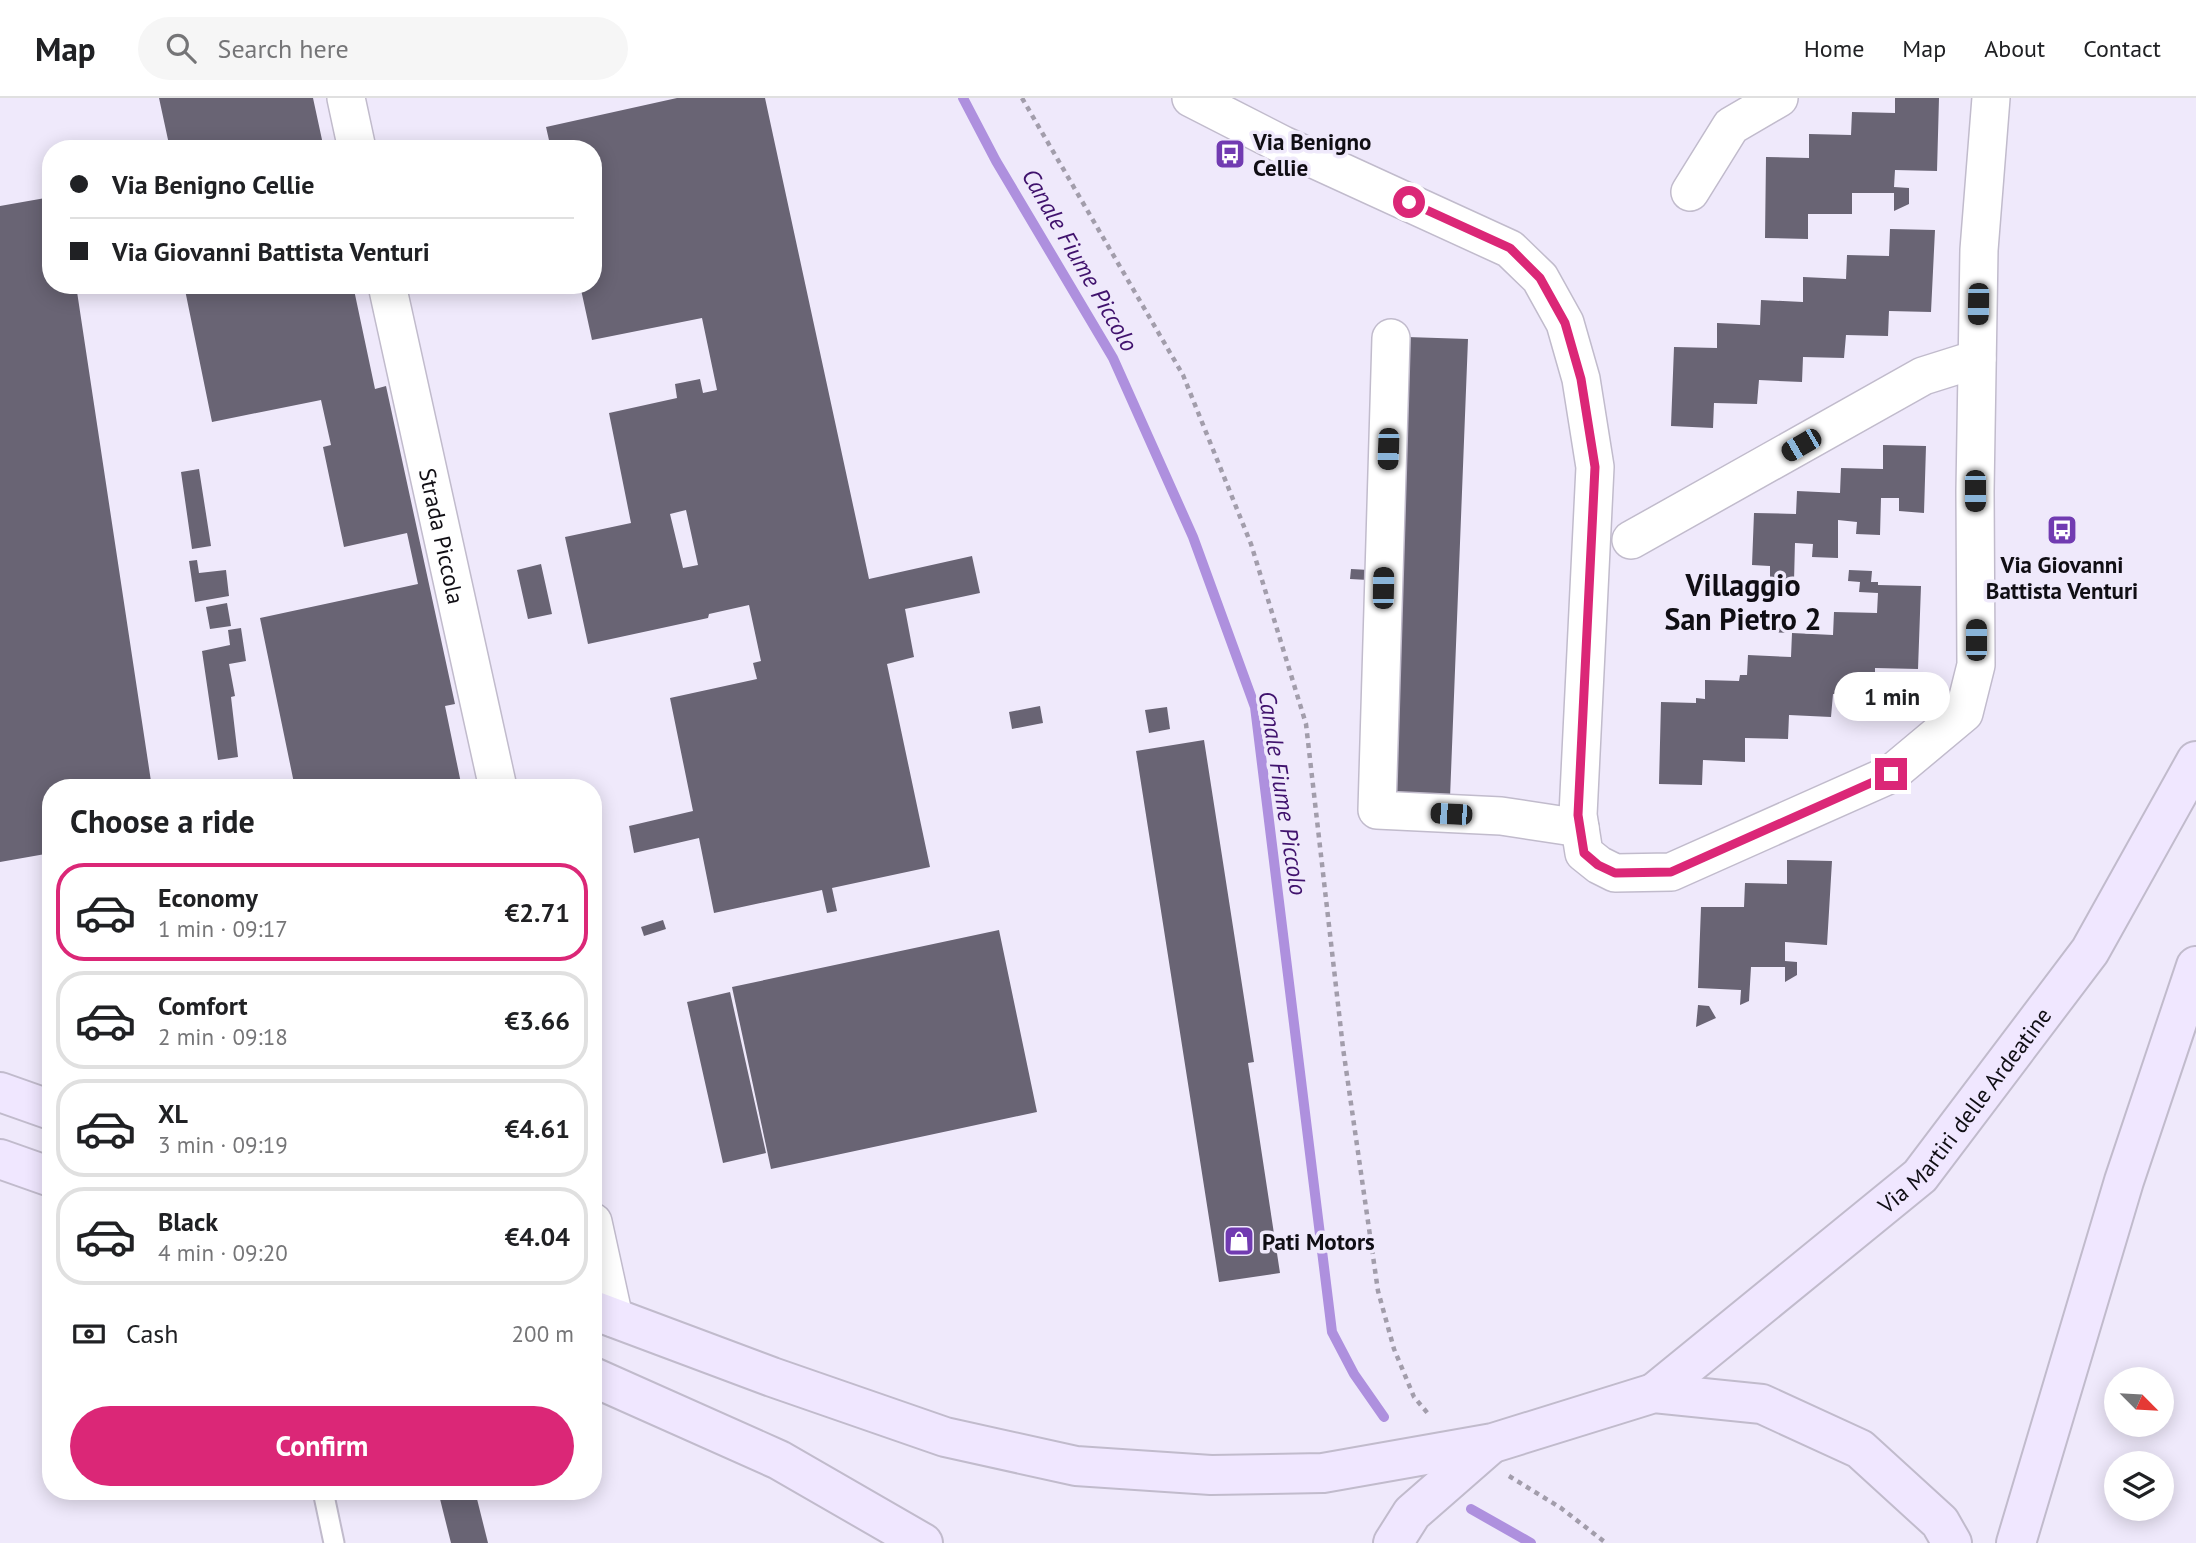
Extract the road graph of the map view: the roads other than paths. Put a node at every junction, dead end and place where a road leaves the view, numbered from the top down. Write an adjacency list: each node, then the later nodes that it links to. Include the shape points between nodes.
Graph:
1 (346, 98): 5 (street)
2 (1191, 98): 13 (street, via 1510,248 1540,278 1565,323 1581,379 1595,467)
3 (1779, 98): 6 (street, via 1731,126)
4 (1991, 98): 9 (street, via 1979,250)
5 (355, 140)
6 (1690, 192)
7 (389, 294): 12 (street, Strada Piccola)
8 (1391, 338): 13 (street, via 1377,810 1501,817)
9 (1977, 359): 10 (street, via 1923,376); 13 (street, via 1976,665 1964,713 1891,774 1671,872 1615,873 1598,865 1584,853)
10 (1631, 540)
11 (2196, 761): 21 (main road, Via Martiri delle Ardeatine, via 2090,951 1920,1176)
12 (496, 779)
13 (1580, 828)
14 (2196, 966): 28 (main road, via 2124,1181)
15 (0, 1092): 16 (main road)
16 (42, 1107)
17 (0, 1159): 18 (main road)
18 (42, 1174)
19 (603, 1314): 22 (main road, via 945,1437 1076,1466 1211,1475 1323,1473)
20 (602, 1381): 25 (main road, via 779,1460)
21 (1654, 1393): 22 (main road); 27 (main road, via 1762,1404 1860,1449 1941,1522)
22 (1500, 1459): 26 (main road, via 1412,1513)
23 (325, 1500): 24 (lane)
24 (334, 1543)
25 (923, 1543)
26 (1394, 1543)
27 (1952, 1543)
28 (2016, 1543)

